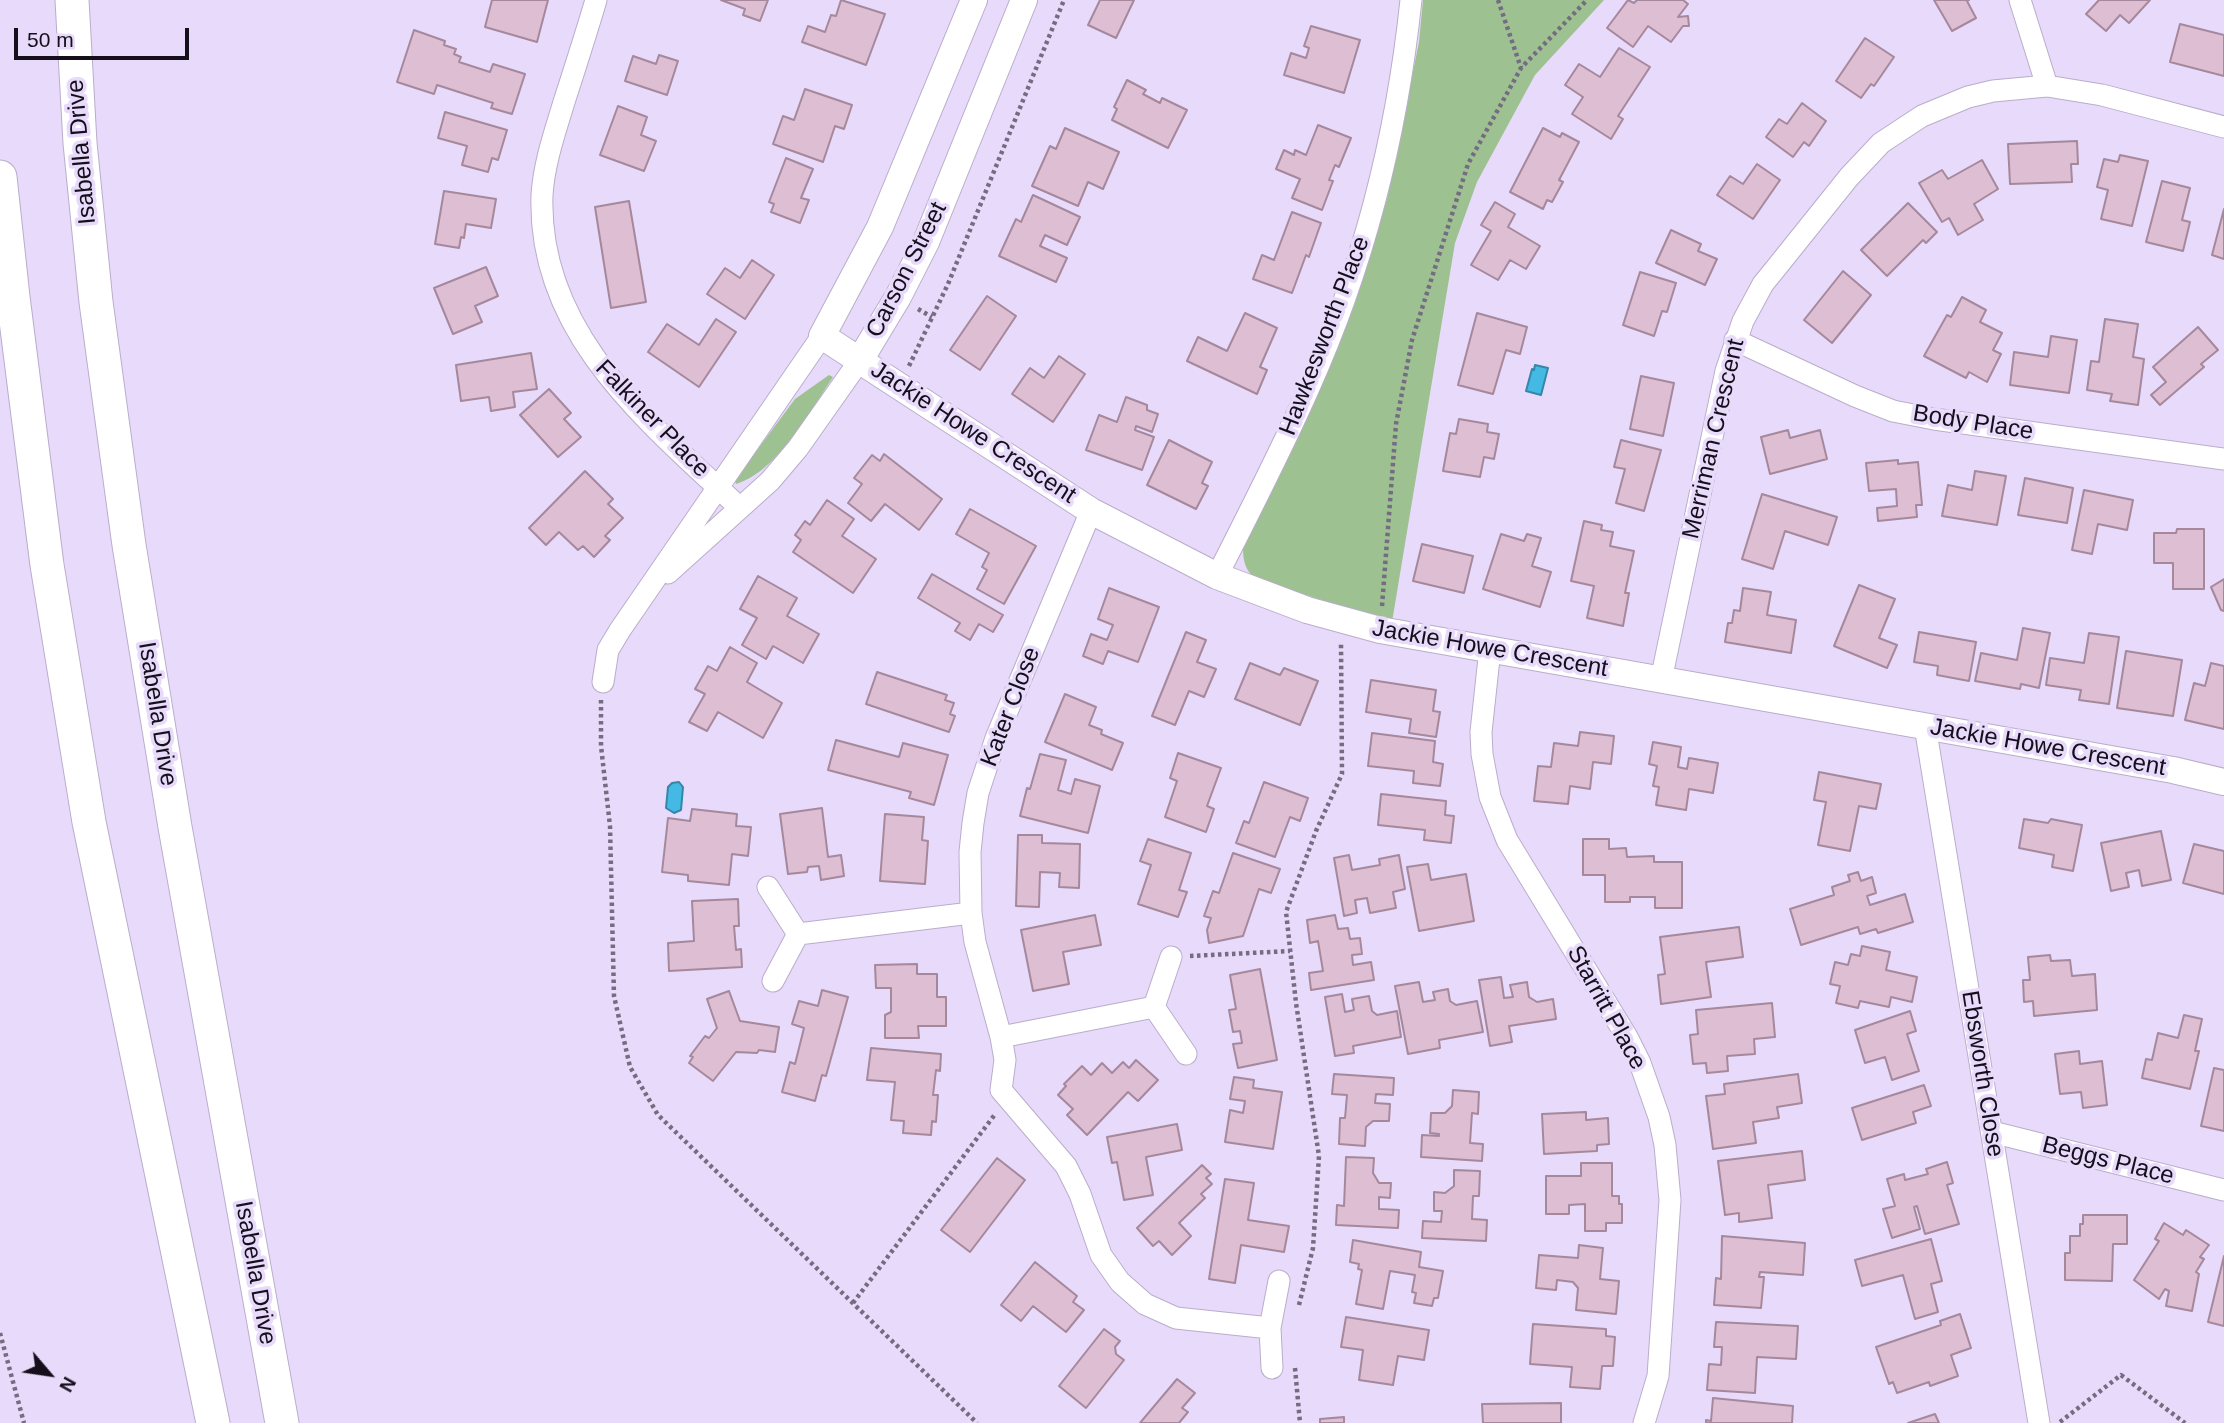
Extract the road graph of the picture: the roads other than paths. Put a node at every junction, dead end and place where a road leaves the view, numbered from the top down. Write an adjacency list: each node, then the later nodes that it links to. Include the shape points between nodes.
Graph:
1 (72, 0): 38 (main road, Isabella Drive, via 96,302 129,545)
2 (596, 0): 14 (street, Falkiner Place, via 549,149 542,194 545,240 556,287 590,354 623,395)
3 (974, 0): 10 (street, Carson Street, via 880,227)
4 (1024, 0): 12 (street, Carson Street, via 926,242)
5 (1411, 0): 17 (street, Hawkesworth Place, via 1393,128 1351,282 1309,388)
6 (2020, 0): 7 (street)
7 (2047, 86): 8 (street, Merriman Crescent, via 2102,95); 11 (street, Merriman Crescent, via 1968,97 1922,116 1881,143 1776,268)
8 (2224, 127)
9 (0, 177): 37 (main road, via 47,565 89,822)
10 (822, 336): 12 (street, Jackie Howe Crescent); 14 (street, Carson Street)
11 (1735, 340): 13 (street, Body Place, via 1894,411); 20 (street, Merriman Crescent)
12 (860, 359): 15 (street, Carson Street, via 798,448); 16 (street, Jackie Howe Crescent)
13 (2224, 459)
14 (718, 488): 15 (street, Falkiner Place); 18 (street, Carson Street)
15 (740, 508): 18 (street, Carson Street)
16 (1091, 510): 17 (street, Jackie Howe Crescent); 25 (street, Kater Close, via 996,738 978,793 970,852)
17 (1217, 576): 19 (street, Jackie Howe Crescent, via 1307,610 1380,630)
18 (645, 593): 21 (street, Carson Street, via 608,650)
19 (1490, 649): 20 (street, Jackie Howe Crescent); 39 (street, Starritt Place, via 1481,732 1490,797 1507,841 1628,1037 1665,1145 1670,1200 1658,1376)
20 (1661, 680): 22 (street, Jackie Howe Crescent)
21 (603, 682)
22 (1925, 726): 23 (street, Jackie Howe Crescent); 32 (street, Ebsworth Close)
23 (2224, 782)
24 (768, 887): 26 (street)
25 (971, 913): 26 (street); 30 (street, Kater Close)
26 (798, 934): 28 (street)
27 (1171, 957): 29 (street)
28 (774, 981)
29 (1154, 1007): 30 (street); 31 (street)
30 (1001, 1037): 35 (street, Kater Close, via 1001,1090 1066,1166 1101,1255 1120,1282 1146,1304 1176,1318)
31 (1186, 1054)
32 (1992, 1132): 33 (street, Beggs Place); 40 (street, Ebsworth Close)
33 (2224, 1190)
34 (1279, 1281): 35 (street)
35 (1270, 1328): 36 (street)
36 (1272, 1368)
37 (212, 1423)
38 (282, 1423)
39 (1644, 1423)
40 (2039, 1423)

